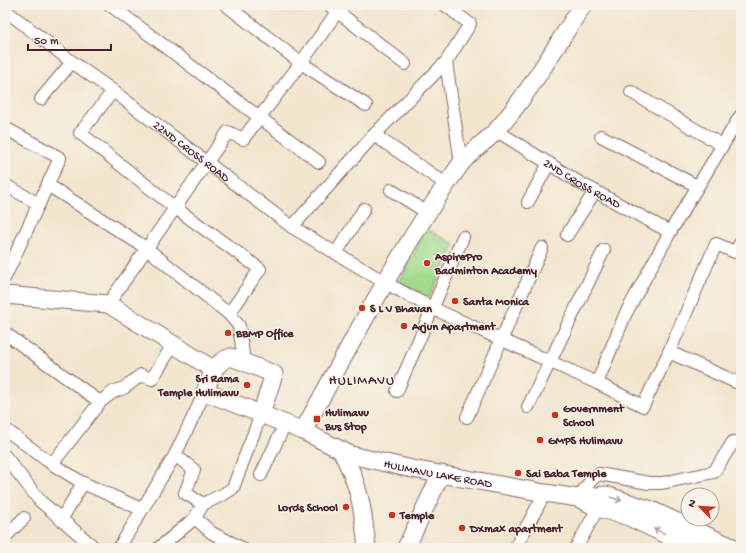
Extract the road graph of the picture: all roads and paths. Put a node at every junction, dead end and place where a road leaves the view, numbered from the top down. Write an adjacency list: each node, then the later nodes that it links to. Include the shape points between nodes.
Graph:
1 (110, 5): 16 (street)
2 (226, 5): 9 (street)
3 (583, 5): 18 (street, via 524,94)
4 (336, 7): 9 (street); 10 (street)
5 (453, 7): 8 (street, via 470,24)
6 (5, 10): 7 (street, 22ND CROSS ROAD)
7 (72, 62): 11 (street, 22ND CROSS ROAD); 13 (street)
8 (446, 62): 19 (street); 24 (street)
9 (301, 63): 14 (street); 16 (street)
10 (405, 64)
11 (113, 91): 22 (street, 22ND CROSS ROAD); 34 (street, via 80,133)
12 (630, 92): 21 (street)
13 (41, 99)
14 (366, 105)
15 (741, 115): 21 (street)
16 (259, 118): 22 (street, via 243,139 228,132); 23 (street)
17 (5, 128): 28 (street, via 60,158)
18 (496, 130): 24 (street); 25 (street, 2ND CROSS ROAD)
19 (374, 135): 26 (street); 37 (street)
20 (601, 136): 29 (street)
21 (722, 145): 29 (street)
22 (206, 162): 34 (street); 37 (street, 22ND CROSS ROAD)
23 (319, 162)
24 (461, 163): 26 (street)
25 (549, 164): 31 (street, 2ND CROSS ROAD); 32 (street)
26 (446, 184): 36 (street)
27 (5, 185): 33 (street)
28 (48, 185): 33 (street); 42 (street)
29 (697, 186): 38 (street)
30 (391, 190): 36 (street)
31 (595, 191): 38 (street, 2ND CROSS ROAD); 39 (street)
32 (528, 202)
33 (39, 204): 46 (street)
34 (174, 207): 42 (street); 52 (street, via 260,269)
35 (364, 209): 45 (street)
36 (428, 213): 48 (street)
37 (292, 227): 45 (street, 22ND CROSS ROAD)
38 (670, 232): 61 (street, via 625,315)
39 (567, 235)
40 (463, 237): 51 (street)
41 (741, 242): 56 (street, via 735,252 716,244)
42 (146, 248): 50 (street); 52 (street)
43 (542, 248): 54 (street)
44 (604, 250): 58 (street)
45 (336, 253): 48 (street, 22ND CROSS ROAD)
46 (10, 254): 47 (street)
47 (5, 277)
48 (386, 283): 51 (street, 22ND CROSS ROAD); 70 (street)
49 (5, 295): 50 (street)
50 (108, 304): 55 (street)
51 (432, 308): 54 (street, 22ND CROSS ROAD); 62 (street)
52 (229, 314): 57 (street, via 239,326)
53 (5, 332): 64 (street)
54 (501, 340): 58 (street, 22ND CROSS ROAD); 67 (street)
55 (174, 343): 59 (street); 64 (street, via 152,379 141,375)
56 (669, 352): 60 (street, via 738,383); 61 (street, 22ND CROSS ROAD, via 643,406)
57 (244, 361): 59 (street, via 231,357); 66 (street, via 274,374)
58 (549, 362): 61 (street, 22ND CROSS ROAD); 65 (street)
59 (213, 369): 63 (street)
60 (741, 378)
61 (597, 383)
62 (397, 391)
63 (205, 392): 66 (street, HULIMAVU LAKE ROAD); 73 (street)
64 (100, 402): 75 (street)
65 (528, 407)
66 (261, 414): 68 (street, HULIMAVU LAKE ROAD); 81 (street, via 233,488)
67 (467, 417)
68 (284, 424): 70 (street, HULIMAVU LAKE ROAD); 77 (street)
69 (5, 429): 75 (street)
70 (303, 431): 72 (street, HULIMAVU LAKE ROAD)
71 (741, 443): 80 (street, via 733,442 714,472 662,483 599,474)
72 (341, 450): 76 (street, HULIMAVU LAKE ROAD, via 351,455); 92 (street, via 353,473 363,507)
73 (175, 455): 81 (street, via 194,470 185,493); 83 (street)
74 (5, 456): 86 (street, via 40,501)
75 (52, 464): 78 (street)
76 (441, 474): 79 (street, HULIMAVU LAKE ROAD); 93 (street)
77 (261, 475)
78 (83, 483): 83 (street); 86 (street)
79 (545, 494): 80 (street, HULIMAVU LAKE ROAD); 94 (street)
80 (578, 498): 82 (street, HULIMAVU LAKE ROAD); 97 (street, HULIMAVU LAKE ROAD, one-way to 97, via 606,495 651,510)
81 (203, 504): 85 (street)
82 (598, 508): 95 (street); 96 (street, HULIMAVU LAKE ROAD, one-way to 82, via 629,517)
83 (141, 509): 90 (street)
84 (24, 518): 87 (street)
85 (195, 518): 88 (street, via 212,533); 91 (street)
86 (61, 520): 89 (street)
87 (5, 537)
88 (239, 547)
89 (96, 548)
90 (118, 548)
91 (159, 548)
92 (367, 548)
93 (406, 548)
94 (515, 548)
95 (576, 548)
96 (694, 548)
97 (734, 548)

